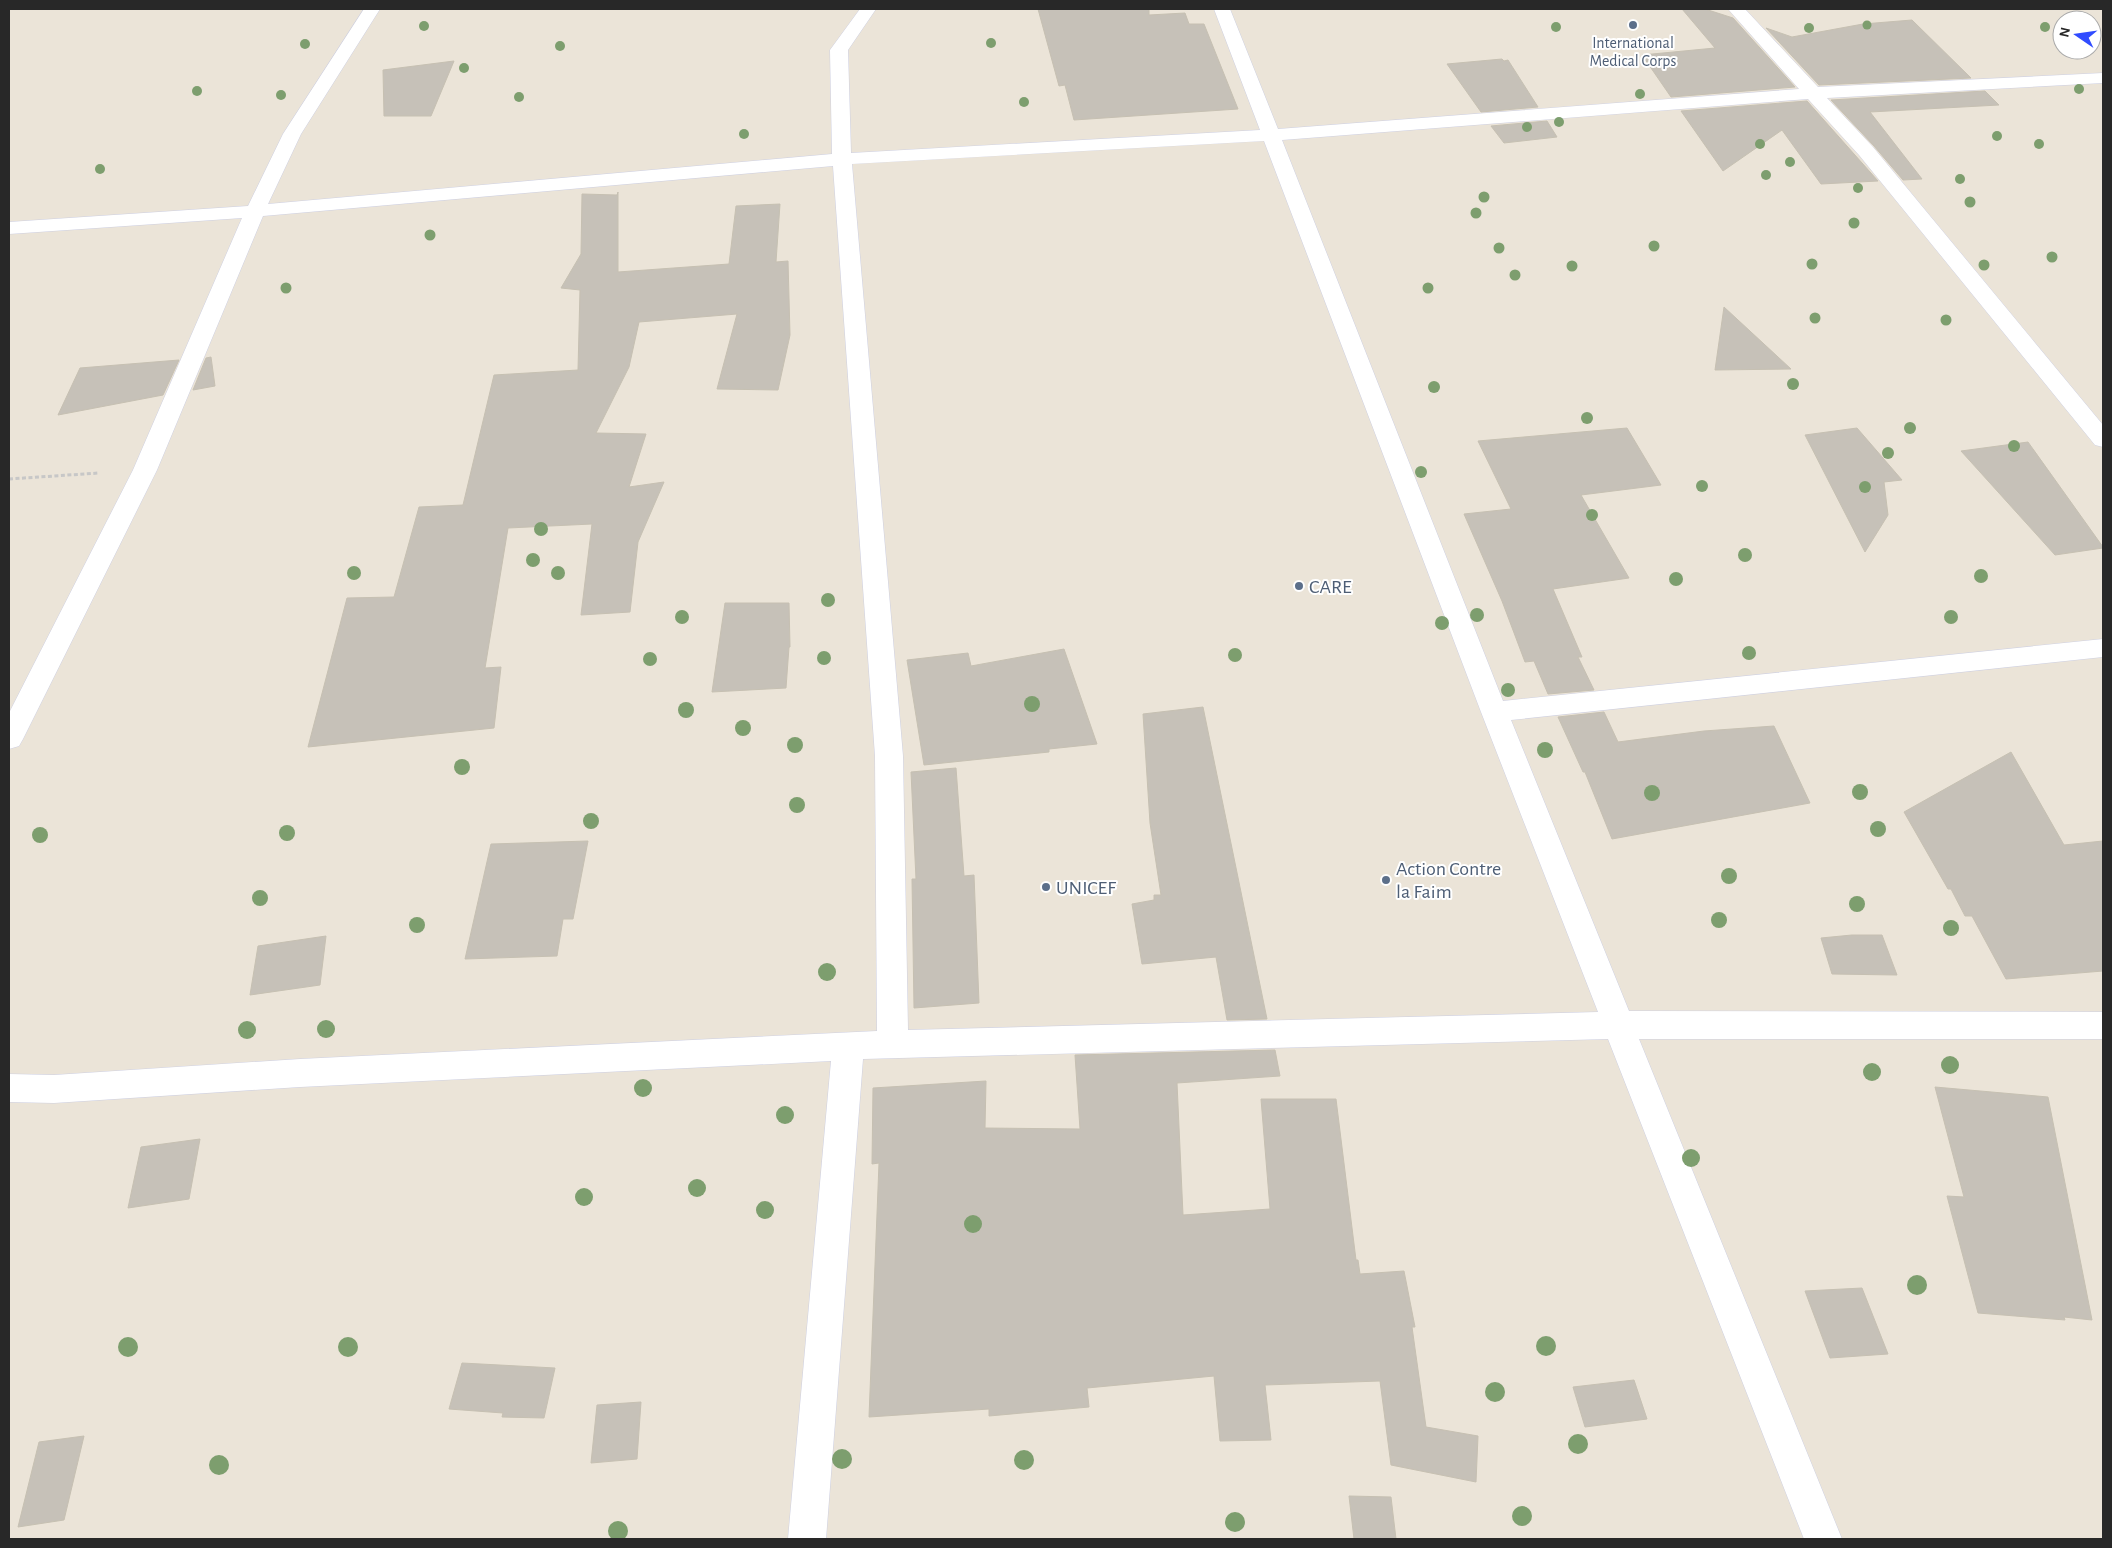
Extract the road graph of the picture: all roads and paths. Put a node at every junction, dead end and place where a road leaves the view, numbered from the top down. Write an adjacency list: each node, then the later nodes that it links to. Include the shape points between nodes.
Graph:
1 (372, 9): 9 (street, via 292,134)
2 (868, 9): 8 (street, via 839,50)
3 (1222, 9): 7 (street)
4 (1736, 9): 6 (street)
5 (2103, 78): 6 (street)
6 (1815, 93): 7 (street); 11 (street)
7 (1271, 135): 8 (street); 15 (street)
8 (842, 159): 9 (street); 19 (street, via 889,756)
9 (254, 211): 10 (street); 12 (street)
10 (9, 228)
11 (2103, 440)
12 (145, 470): 13 (path); 16 (street)
13 (9, 479)
14 (2103, 648): 15 (street)
15 (1494, 712): 17 (street)
16 (9, 739)
17 (1619, 1024): 18 (street); 19 (street); 23 (street)
18 (2103, 1025)
19 (893, 1044): 20 (street)
20 (848, 1046): 21 (street); 22 (street)
21 (9, 1088)
22 (807, 1539)
23 (1823, 1539)

